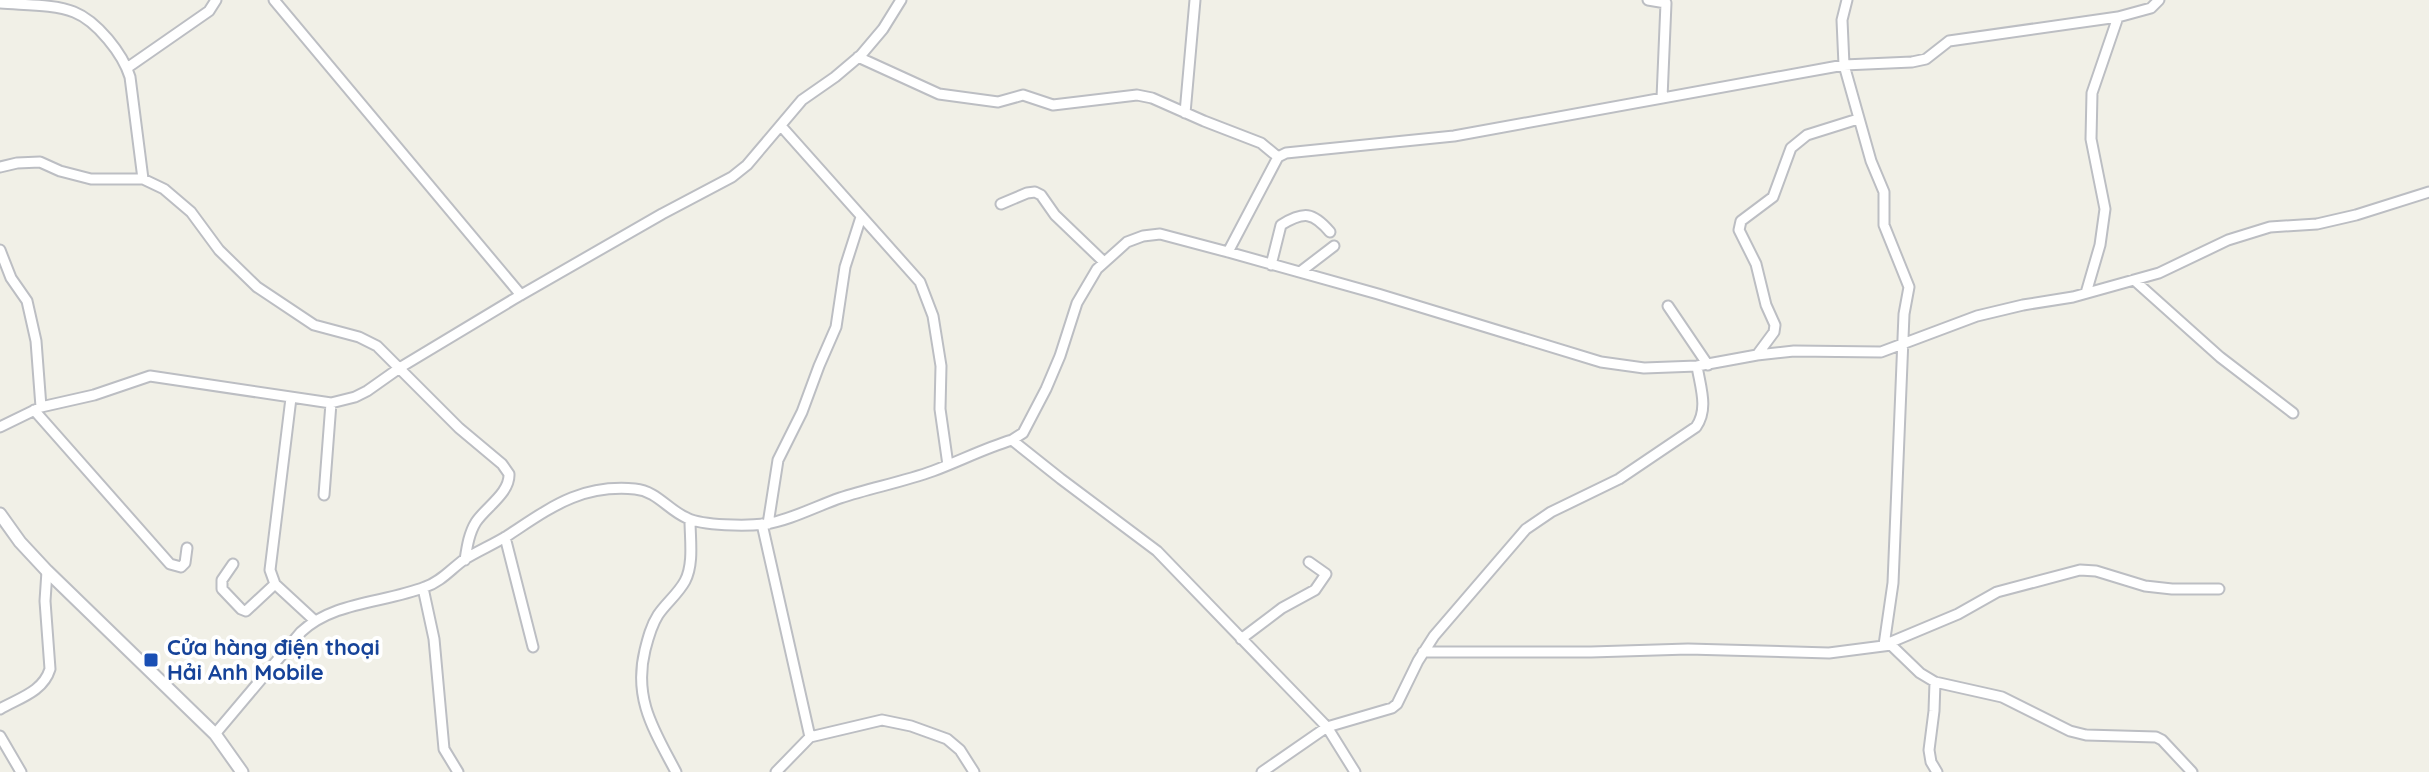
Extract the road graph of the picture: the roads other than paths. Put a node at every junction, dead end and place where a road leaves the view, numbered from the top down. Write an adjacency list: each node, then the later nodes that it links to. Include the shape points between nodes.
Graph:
1 (216, 0): 12 (street, via 209,11)
2 (274, 0): 32 (street)
3 (901, 0): 10 (street)
4 (1195, 0): 14 (street)
5 (1648, 0): 13 (street, via 1666,3)
6 (1847, 0): 11 (street, via 1842,20)
7 (2159, 0): 9 (street, via 2151,8)
8 (0, 3): 12 (street, via 79,14 106,36)
9 (2118, 17): 11 (street, via 1949,41 1926,59 1912,62); 31 (street, via 2092,93 2091,139 2105,209)
10 (858, 57): 14 (street, via 939,94 998,102 1023,95 1053,105 1137,95); 16 (street, via 802,100)
11 (1844, 65): 13 (street); 15 (street)
12 (127, 68): 19 (street)
13 (1662, 98): 17 (street, via 1454,136)
14 (1185, 113): 17 (street, via 1261,143)
15 (1858, 119): 34 (street, via 1884,192 1884,225 1909,287); 35 (street, via 1807,135 1791,148 1773,197 1741,221 1739,230 1775,325)
16 (781, 126): 22 (street); 32 (street, via 732,177)
17 (1278, 157): 26 (street)
18 (0, 167): 19 (street, via 40,162 91,179)
19 (143, 179): 37 (street, via 186,207 219,250 269,296 314,325 369,341)
20 (2429, 192): 30 (street, via 2317,224 2270,227)
21 (1001, 204): 27 (street, via 1027,193 1041,195)
22 (861, 217): 44 (street, via 920,282 933,316); 48 (street, via 845,267 834,333 778,460)
23 (1330, 232): 28 (street, via 1319,219 1294,217 1281,225)
24 (1334, 246): 29 (street)
25 (0, 250): 40 (street, via 27,301 36,341)
26 (1228, 252): 27 (street, via 1160,234 1127,242); 28 (street)
27 (1104, 262): 43 (street, via 1077,303 1031,420)
28 (1271, 265): 29 (street)
29 (1300, 272): 36 (street, via 1601,362 1644,368)
30 (2134, 280): 31 (street); 41 (street)
31 (2086, 293): 34 (street, via 1988,312)
32 (521, 295): 37 (street)
33 (1668, 306): 36 (street)
34 (1903, 344): 35 (street, via 1881,352); 60 (street, via 1893,583)
35 (1757, 355): 36 (street)
36 (1702, 365): 62 (street, via 1703,404 1696,427 1619,479 1526,529)
37 (401, 367): 39 (street, via 355,397); 51 (street, via 509,474 507,487 476,522)
38 (291, 398): 39 (street); 40 (street, via 150,376); 55 (street, via 271,557)
39 (331, 403): 45 (street)
40 (38, 409): 42 (street); 50 (street, via 170,564 181,567)
41 (2293, 413)
42 (0, 427)
43 (1012, 440): 44 (street); 59 (street, via 1145,540)
44 (948, 465): 48 (street)
45 (324, 495)
46 (0, 514): 54 (street)
47 (690, 520): 48 (street); 49 (street, via 650,493 611,489 572,496); 73 (street, via 689,572 648,636 641,679 649,721)
48 (765, 524): 68 (street)
49 (505, 537): 51 (street); 61 (street)
50 (187, 548)
51 (465, 560): 56 (street)
52 (1309, 562): 59 (street, via 1326,574 1315,590)
53 (233, 564): 55 (street, via 222,589 241,609 246,611)
54 (47, 571): 64 (street, via 47,679); 66 (street)
55 (275, 584): 58 (street)
56 (423, 588): 58 (street); 72 (street, via 434,639 444,749)
57 (2219, 589): 60 (street, via 2145,586 2080,570 1997,592)
58 (314, 620): 66 (street)
59 (1241, 639): 65 (street)
60 (1884, 645): 62 (street, via 1829,653); 63 (street, via 1896,648)
61 (533, 647)
62 (1423, 652): 65 (street, via 1392,708)
63 (1935, 682): 78 (street, via 1929,750); 79 (street, via 2002,697 2078,734 2156,737)
64 (0, 709)
65 (1327, 727): 76 (street); 77 (street)
66 (215, 734): 71 (street)
67 (0, 736): 70 (street)
68 (810, 737): 69 (street); 75 (street, via 876,720 904,724 954,743)
69 (785, 768): 74 (street)
70 (21, 772)
71 (242, 772)
72 (458, 772)
73 (676, 772)
74 (776, 772)
75 (974, 772)
76 (1262, 772)
77 (1355, 772)
78 (1937, 772)
79 (2192, 772)

